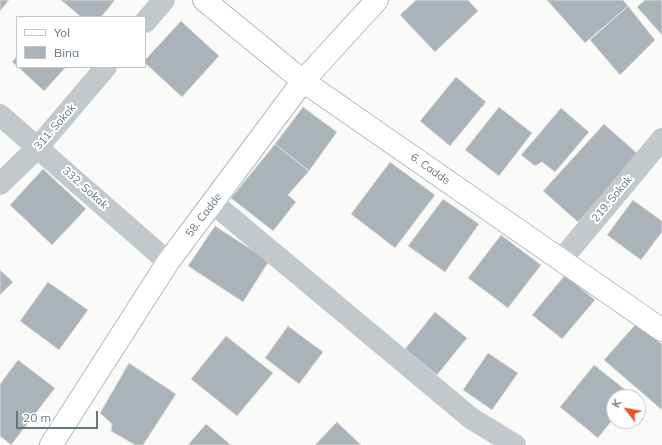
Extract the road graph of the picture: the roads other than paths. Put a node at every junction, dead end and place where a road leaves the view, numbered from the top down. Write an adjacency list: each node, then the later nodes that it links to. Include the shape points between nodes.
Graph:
1 (164, 0): 4 (street)
2 (204, 0): 6 (street, 6. Cadde)
3 (377, 0): 6 (street, 58. Cadde)
4 (146, 21)
5 (105, 68): 9 (street, 311. Sokak)
6 (303, 81): 11 (street, 58. Cadde); 12 (street, 6. Cadde)
7 (0, 115): 9 (street, 332. Sokak)
8 (662, 139): 12 (street, 219. Sokak)
9 (38, 146): 10 (street, 311. Sokak); 13 (street, 332. Sokak)
10 (0, 184)
11 (213, 203): 13 (street, 58. Cadde); 16 (street, via 472,419)
12 (562, 259): 14 (street, 6. Cadde)
13 (168, 262): 15 (street, 58. Cadde)
14 (662, 330)
15 (51, 445)
16 (515, 445)

